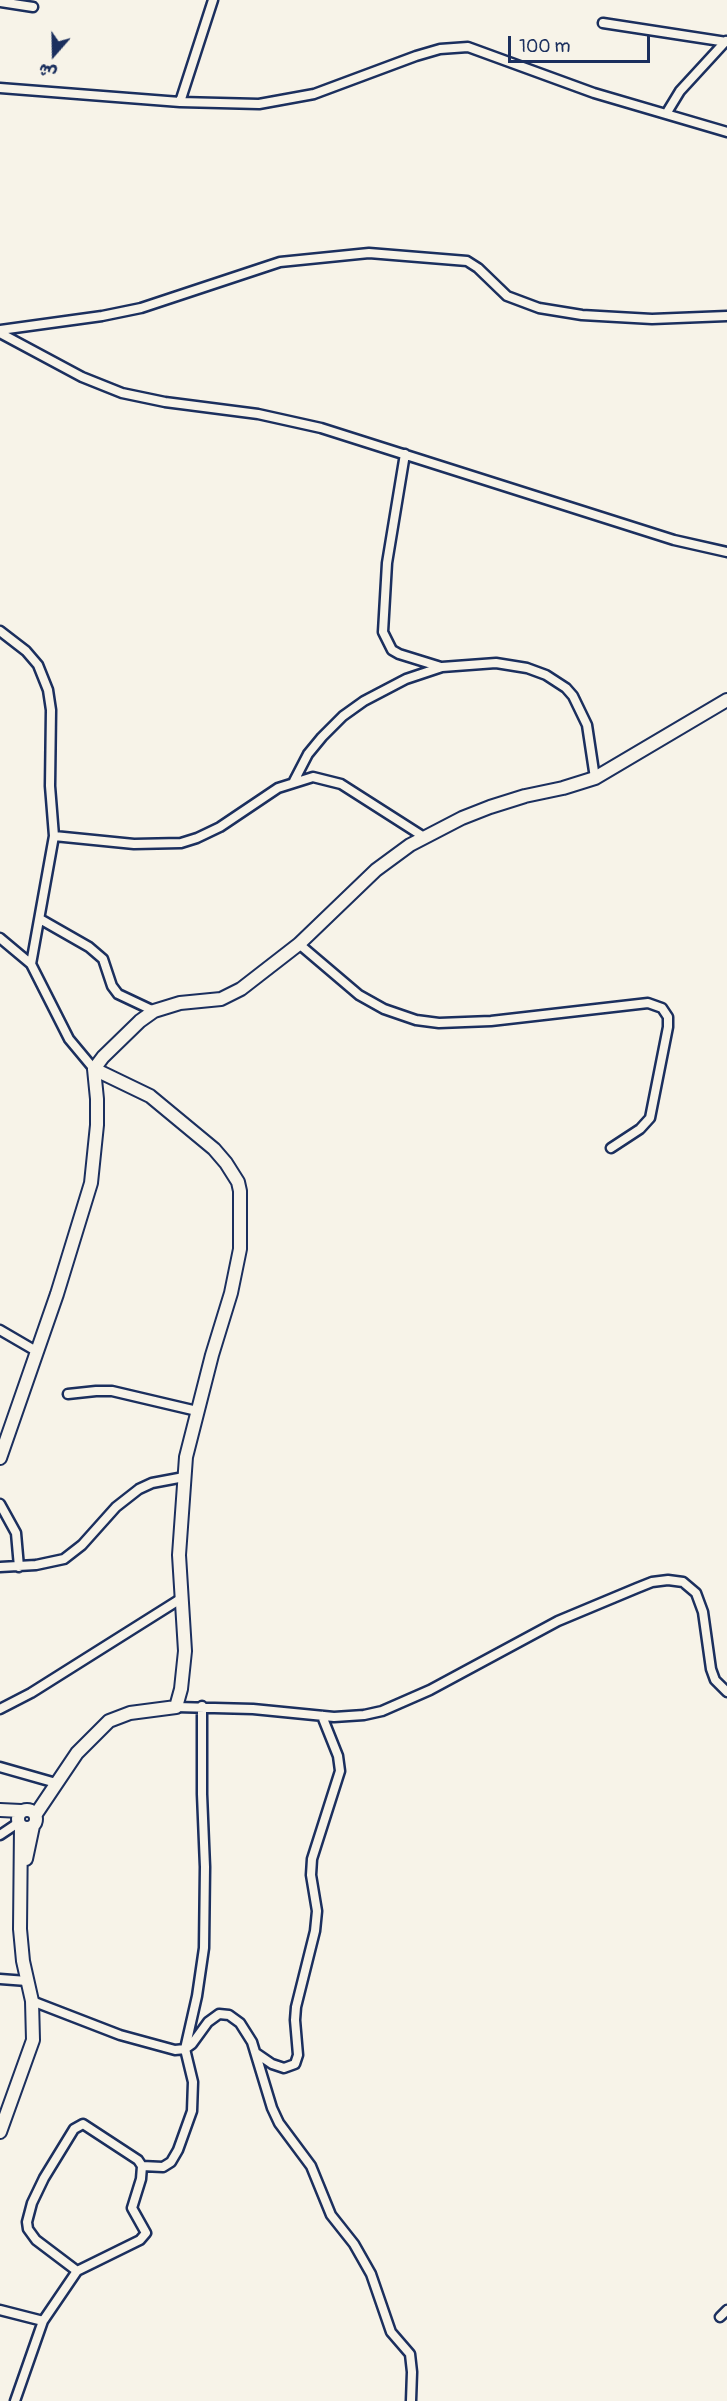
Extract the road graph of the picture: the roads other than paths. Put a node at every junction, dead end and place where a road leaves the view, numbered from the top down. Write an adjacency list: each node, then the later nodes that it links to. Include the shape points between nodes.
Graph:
1 (213, 0): 7 (street)
2 (0, 2): 3 (street)
3 (33, 6)
4 (603, 23): 5 (street)
5 (726, 41): 8 (street, via 680,90)
6 (0, 88): 7 (street)
7 (180, 102): 8 (street, via 242,105 296,99 416,56 468,47)
8 (666, 114): 9 (street)
9 (727, 132)
10 (727, 316): 11 (street, via 652,319 539,308 507,296 467,261 369,253 273,264 141,308)
11 (0, 332): 12 (street, via 81,377 122,393 276,417)
12 (405, 453): 13 (street, via 674,540); 15 (street, via 387,563 383,632 392,650)
13 (727, 552)
14 (0, 632): 19 (street, via 33,657 48,690)
15 (442, 667): 17 (street, via 496,663 546,675 566,688 587,725); 18 (street, via 406,679 344,716 309,754)
16 (727, 700): 17 (street)
17 (595, 778): 20 (street, via 514,799)
18 (294, 782): 19 (street, via 268,794 204,836 181,843 134,844); 20 (street, via 321,777 341,784)
19 (54, 836): 21 (street)
20 (424, 837): 23 (street, via 376,870)
21 (40, 919): 24 (street); 25 (street, via 103,959 118,994)
22 (0, 938): 24 (street)
23 (299, 944): 25 (street, via 232,995); 27 (street, via 359,995 416,1020 491,1021 648,1003 662,1008 668,1017 668,1027 650,1118)
24 (31, 964): 26 (street, via 69,1038)
25 (154, 1011): 26 (street, via 132,1028)
26 (94, 1069): 29 (street, via 97,1125 91,1183); 31 (street, via 140,1089 166,1108 214,1149 238,1182 241,1207 237,1267)
27 (611, 1148)
28 (0, 1330): 29 (street)
29 (36, 1351): 32 (street)
30 (68, 1394): 31 (street, via 112,1391)
31 (197, 1411): 34 (street)
32 (3, 1446): 33 (street)
33 (0, 1458)
34 (184, 1477): 37 (street, via 152,1482 139,1489 64,1558); 38 (street, via 179,1555)
35 (0, 1504): 37 (street, via 16,1533)
36 (0, 1567): 37 (street)
37 (19, 1567)
38 (182, 1599): 41 (street, via 185,1651); 42 (street)
39 (727, 1692): 43 (street, via 712,1675 703,1612 696,1593 683,1582 668,1580 652,1582 558,1621 393,1707 364,1716)
40 (202, 1706): 41 (street); 43 (street); 52 (street, via 204,1948)
41 (176, 1707): 45 (street, via 130,1713 109,1721 77,1753)
42 (0, 1709)
43 (322, 1716): 53 (street, via 340,1772 312,1860 317,1911 296,2007 298,2055 295,2064 284,2068)
44 (0, 1767): 45 (street)
45 (56, 1783): 47 (street)
46 (0, 1810): 47 (street)
47 (26, 1820): 48 (street); 50 (street, via 20,1929)
48 (0, 1835)
49 (0, 1978): 50 (street)
50 (27, 1981): 51 (street)
51 (32, 2001): 52 (street, via 120,2035 160,2047); 54 (street, via 31,2051)
52 (185, 2049): 53 (street, via 198,2039 213,2017 224,2014 244,2027); 55 (street, via 193,2082 190,2120 168,2165)
53 (256, 2053): 62 (street, via 279,2123 314,2171 331,2215 371,2274 391,2332 410,2354)
54 (0, 2132)
55 (142, 2166): 56 (street, via 132,2208 146,2231 144,2237); 56 (street, via 85,2124 79,2125 64,2144 32,2203 27,2223 36,2240)
56 (77, 2271): 60 (street)
57 (0, 2310): 60 (street)
58 (727, 2310): 59 (street)
59 (720, 2317)
60 (44, 2321): 61 (street)
61 (15, 2401)
62 (411, 2401)

